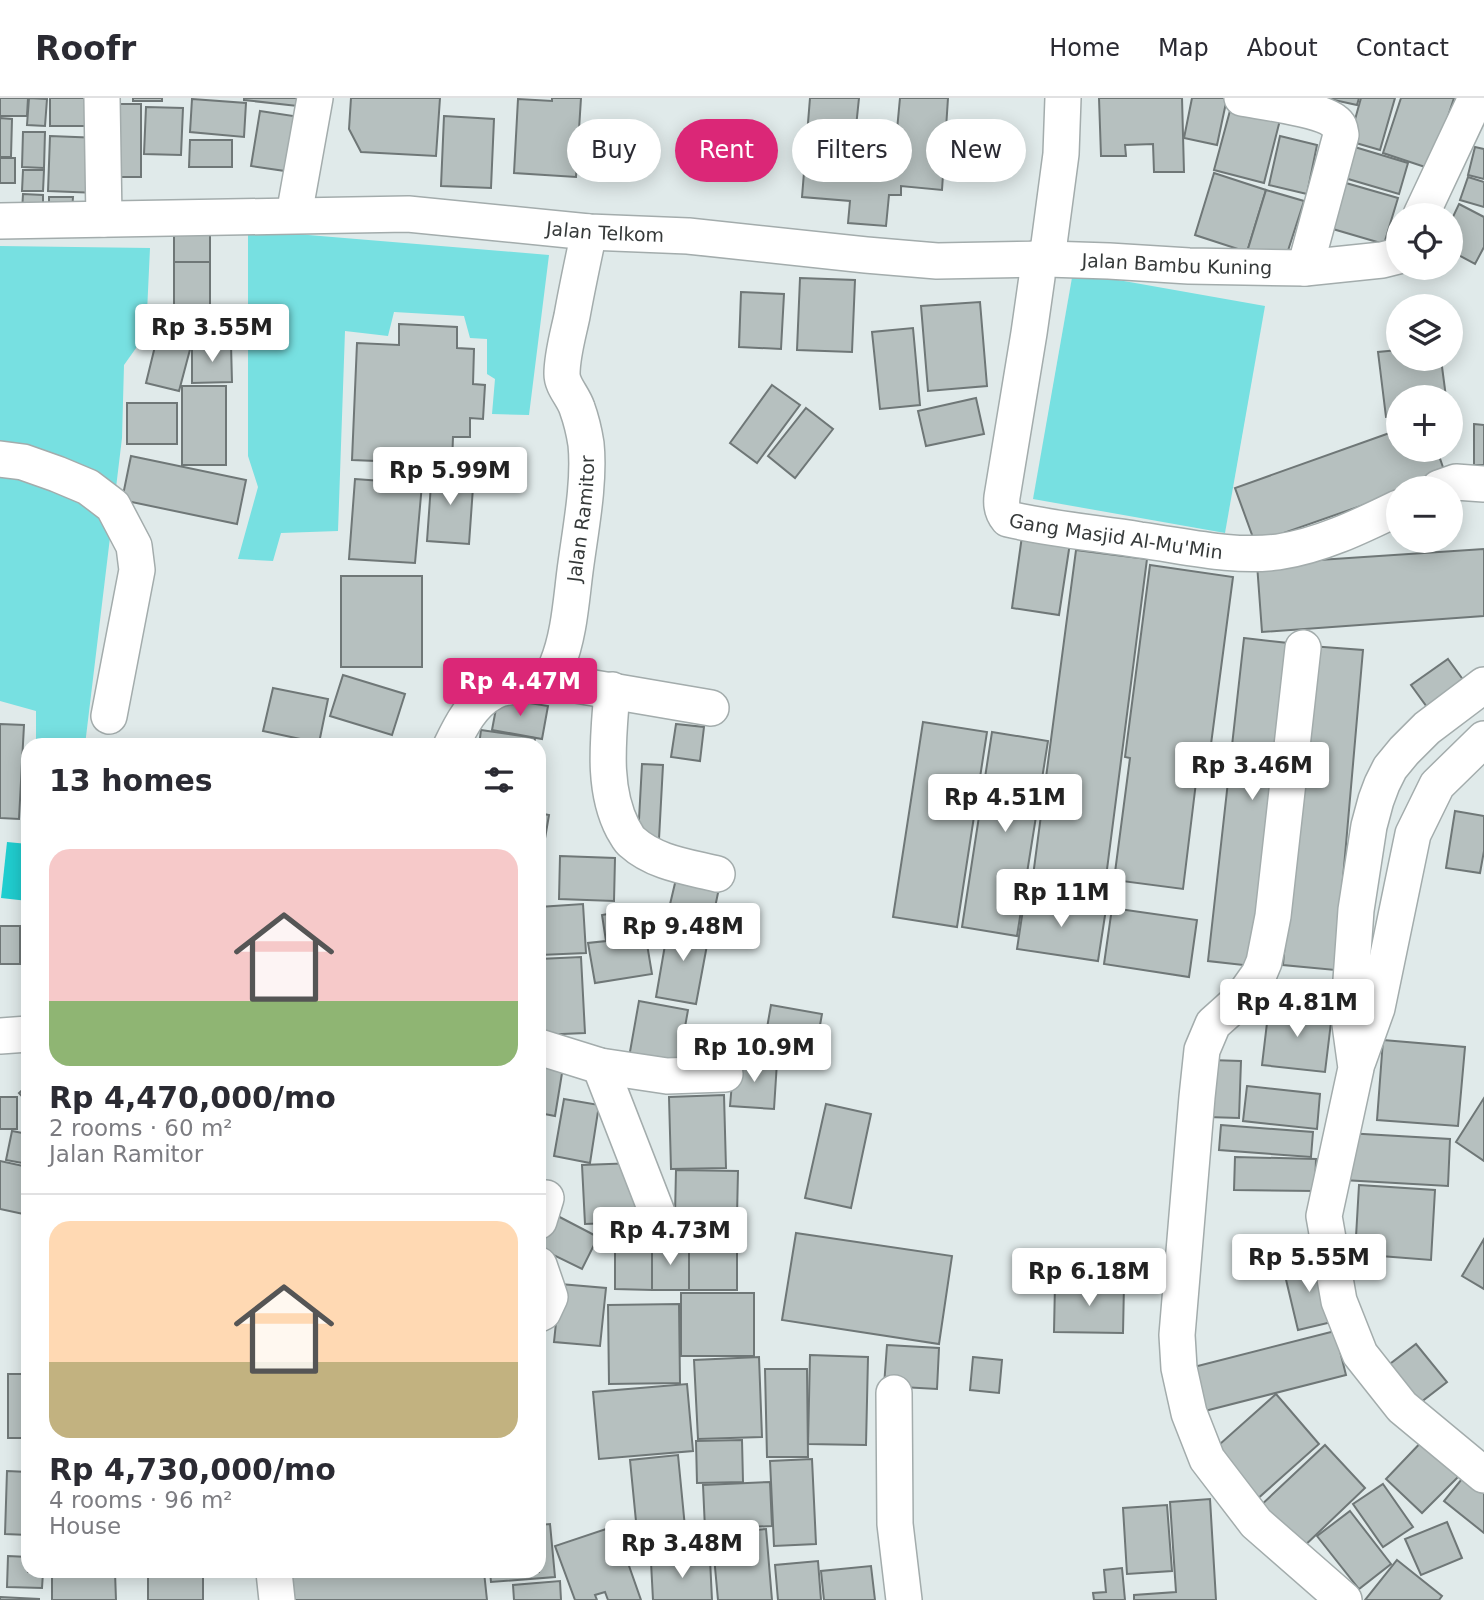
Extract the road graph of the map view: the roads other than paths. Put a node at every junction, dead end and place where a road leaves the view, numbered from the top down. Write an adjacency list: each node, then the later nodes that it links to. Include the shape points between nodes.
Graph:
1 (102, 98): 8 (street)
2 (315, 98): 7 (street)
3 (1063, 98): 12 (street, via 1061,154)
4 (1242, 98): 13 (street, via 1321,114 1340,127)
5 (1480, 98): 6 (street)
6 (1427, 203)
7 (294, 215): 8 (street, Jalan Telkom); 10 (street, Jalan Telkom, via 408,214)
8 (104, 219): 9 (street, Jalan Telkom)
9 (0, 221)
10 (589, 232): 12 (street, Jalan Telkom, via 688,236 937,261); 19 (street, Jalan Ramitor, via 562,374 584,429 584,508 567,633 556,669)
11 (1386, 259): 13 (street, Jalan Bambu Kuning)
12 (1040, 260): 13 (street, Jalan Bambu Kuning); 17 (street, Gang Masjid Al-Mu'Min, via 1002,497 1008,519 1230,553 1297,548)
13 (1305, 268)
14 (0, 459): 23 (street, via 23,462 88,487 113,506 134,545 138,570)
15 (1463, 482): 16 (street)
16 (1484, 484)
17 (1386, 514)
18 (1303, 648): 41 (street, via 1264,962 1242,998 1213,1024 1202,1050 1177,1335 1189,1413 1207,1459 1256,1523)
19 (547, 680): 21 (street); 24 (street, via 495,690 463,721)
20 (1484, 685): 31 (street, via 1404,751 1376,800 1356,910 1349,1017)
21 (612, 690): 22 (street); 26 (street, via 610,787 617,816 630,841 659,859)
22 (711, 708)
23 (109, 716)
24 (455, 738)
25 (1484, 738): 31 (street, via 1437,785 1413,834 1377,1008)
26 (718, 874)
27 (21, 1034): 28 (street)
28 (0, 1035)
29 (546, 1049): 30 (street)
30 (600, 1066): 32 (street, via 667,1076); 33 (street)
31 (1356, 1068): 37 (street, via 1324,1216 1339,1301 1360,1354 1402,1407)
32 (725, 1074)
33 (661, 1223)
34 (546, 1285): 35 (street, via 550,1297)
35 (546, 1306)
36 (894, 1393): 40 (street, via 895,1524)
37 (1484, 1475)
38 (275, 1578): 39 (street)
39 (277, 1600)
40 (904, 1600)
41 (1344, 1600)

